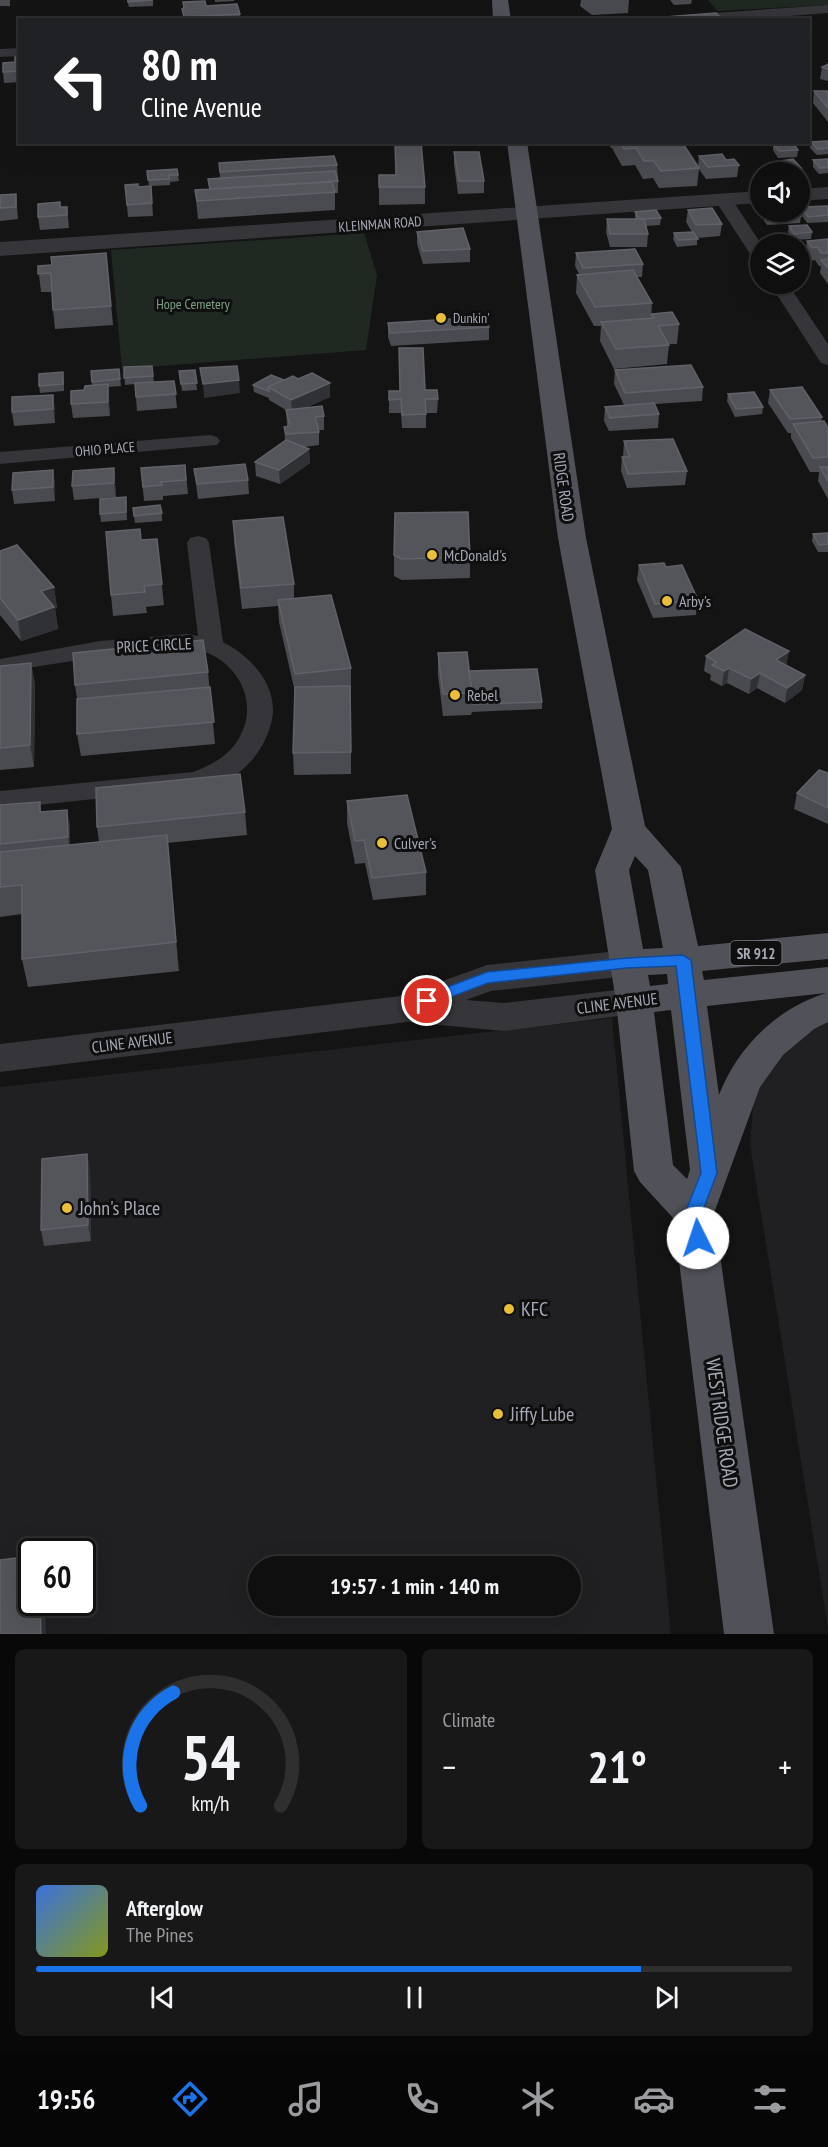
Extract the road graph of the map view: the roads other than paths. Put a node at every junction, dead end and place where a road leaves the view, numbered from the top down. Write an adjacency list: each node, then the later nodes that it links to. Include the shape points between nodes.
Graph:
1 (500, 0): 5 (main road)
2 (703, 0): 4 (street)
3 (828, 9): 4 (street)
4 (717, 17): 6 (street)
5 (502, 18)
6 (702, 18)
7 (18, 52): 8 (street)
8 (0, 53)
9 (517, 144): 14 (main road, RIDGE ROAD)
10 (828, 193): 11 (street)
11 (810, 194)
12 (750, 198): 13 (street, KLEINMAN ROAD)
13 (724, 200): 14 (street, KLEINMAN ROAD); 15 (street)
14 (525, 215): 16 (street, KLEINMAN ROAD); 25 (main road, RIDGE ROAD, via 574,549)
15 (750, 240)
16 (0, 249)
17 (786, 294): 18 (street)
18 (828, 358)
19 (210, 441): 20 (street, OHIO PLACE)
20 (0, 458)
21 (198, 543): 22 (street)
22 (211, 645): 23 (street, PRICE CIRCLE, via 187,641 99,648); 24 (street, PRICE CIRCLE, via 233,657 249,675 259,696 255,736 245,752 224,770 197,780)
23 (0, 666)
24 (0, 800)
25 (629, 829): 27 (main road, via 612,870); 28 (main road, via 664,867)
26 (828, 946): 28 (main road, CLINE AVENUE / SR 912)
27 (627, 963): 28 (main road, CLINE AVENUE / SR 912); 30 (main road); 32 (street, CLINE AVENUE, via 487,978)
28 (685, 978): 29 (main road, CLINE AVENUE / SR 912); 30 (main road, CLINE AVENUE / SR 912); 34 (main road, WEST RIDGE ROAD)
29 (828, 980)
30 (634, 1001): 32 (street, CLINE AVENUE, via 504,1017); 35 (main road, via 654,1171)
31 (828, 1006): 34 (main road, via 801,1019 770,1045 743,1082)
32 (407, 1009): 33 (street, CLINE AVENUE)
33 (0, 1058)
34 (709, 1173): 35 (main road, WEST RIDGE ROAD)
35 (694, 1213): 36 (main road, WEST RIDGE ROAD)
36 (749, 1634)

